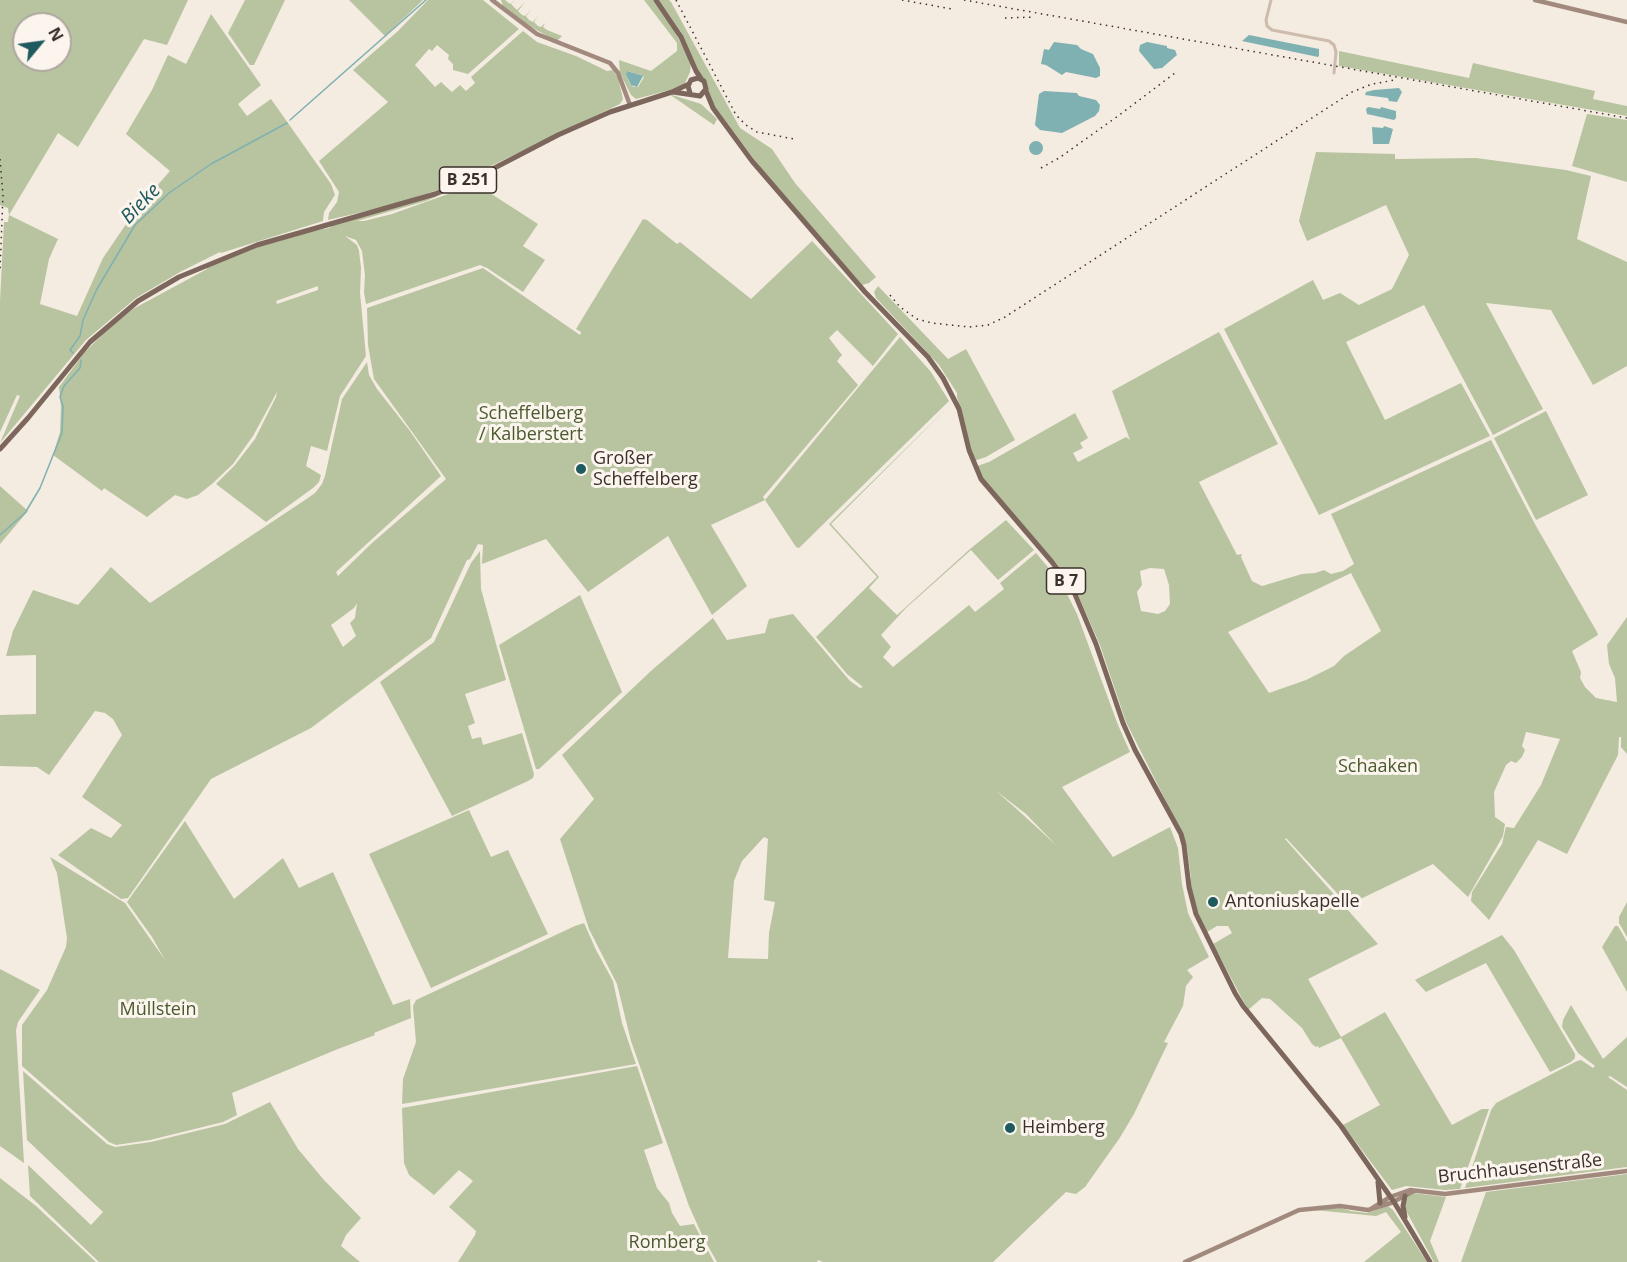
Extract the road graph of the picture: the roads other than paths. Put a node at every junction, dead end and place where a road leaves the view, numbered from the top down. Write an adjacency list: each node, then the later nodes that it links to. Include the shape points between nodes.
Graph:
1 (492, 0): 14 (street, via 537,34 610,63)
2 (656, 0): 6 (main road, B 7, via 681,37)
3 (1271, 0): 7 (street, via 1267,26 1329,41 1336,52)
4 (1535, 0): 5 (street)
5 (1627, 22)
6 (693, 65): 8 (main road, B 7); 9 (main road)
7 (1334, 73)
8 (702, 80): 9 (main road); 10 (main road, B 7)
9 (690, 82): 11 (main road, B 251); 12 (main road)
10 (706, 91): 13 (main road); 15 (main road, B 7)
11 (672, 92): 12 (main road, B 251); 14 (main road, B 251)
12 (690, 93): 13 (main road, B 7)
13 (697, 97): 15 (main road, B 7)
14 (630, 105): 16 (main road, B 251, via 582,124 456,186 219,259 179,277 138,301 90,342)
15 (713, 108): 18 (main road, B 7, via 766,176 943,378 959,410 981,479 1074,592 1123,723 1181,834 1196,914 1235,993)
16 (0, 448)
17 (1627, 1171): 19 (street, Bruchhausenstraße, via 1449,1193)
18 (1377, 1177): 21 (main road, B 7); 22 (main road, B 7)
19 (1417, 1190): 20 (street, Bruchhausenstraße); 21 (street, Bruchhausenstraße, via 1408,1190)
20 (1405, 1196): 21 (street, Bruchhausenstraße); 24 (main road, B 7)
21 (1392, 1200): 22 (street); 23 (street); 24 (main road, B 7)
22 (1380, 1203): 23 (street)
23 (1371, 1209): 25 (street, via 1302,1209)
24 (1406, 1222): 26 (main road, B 7)
25 (1185, 1262)
26 (1430, 1262)

